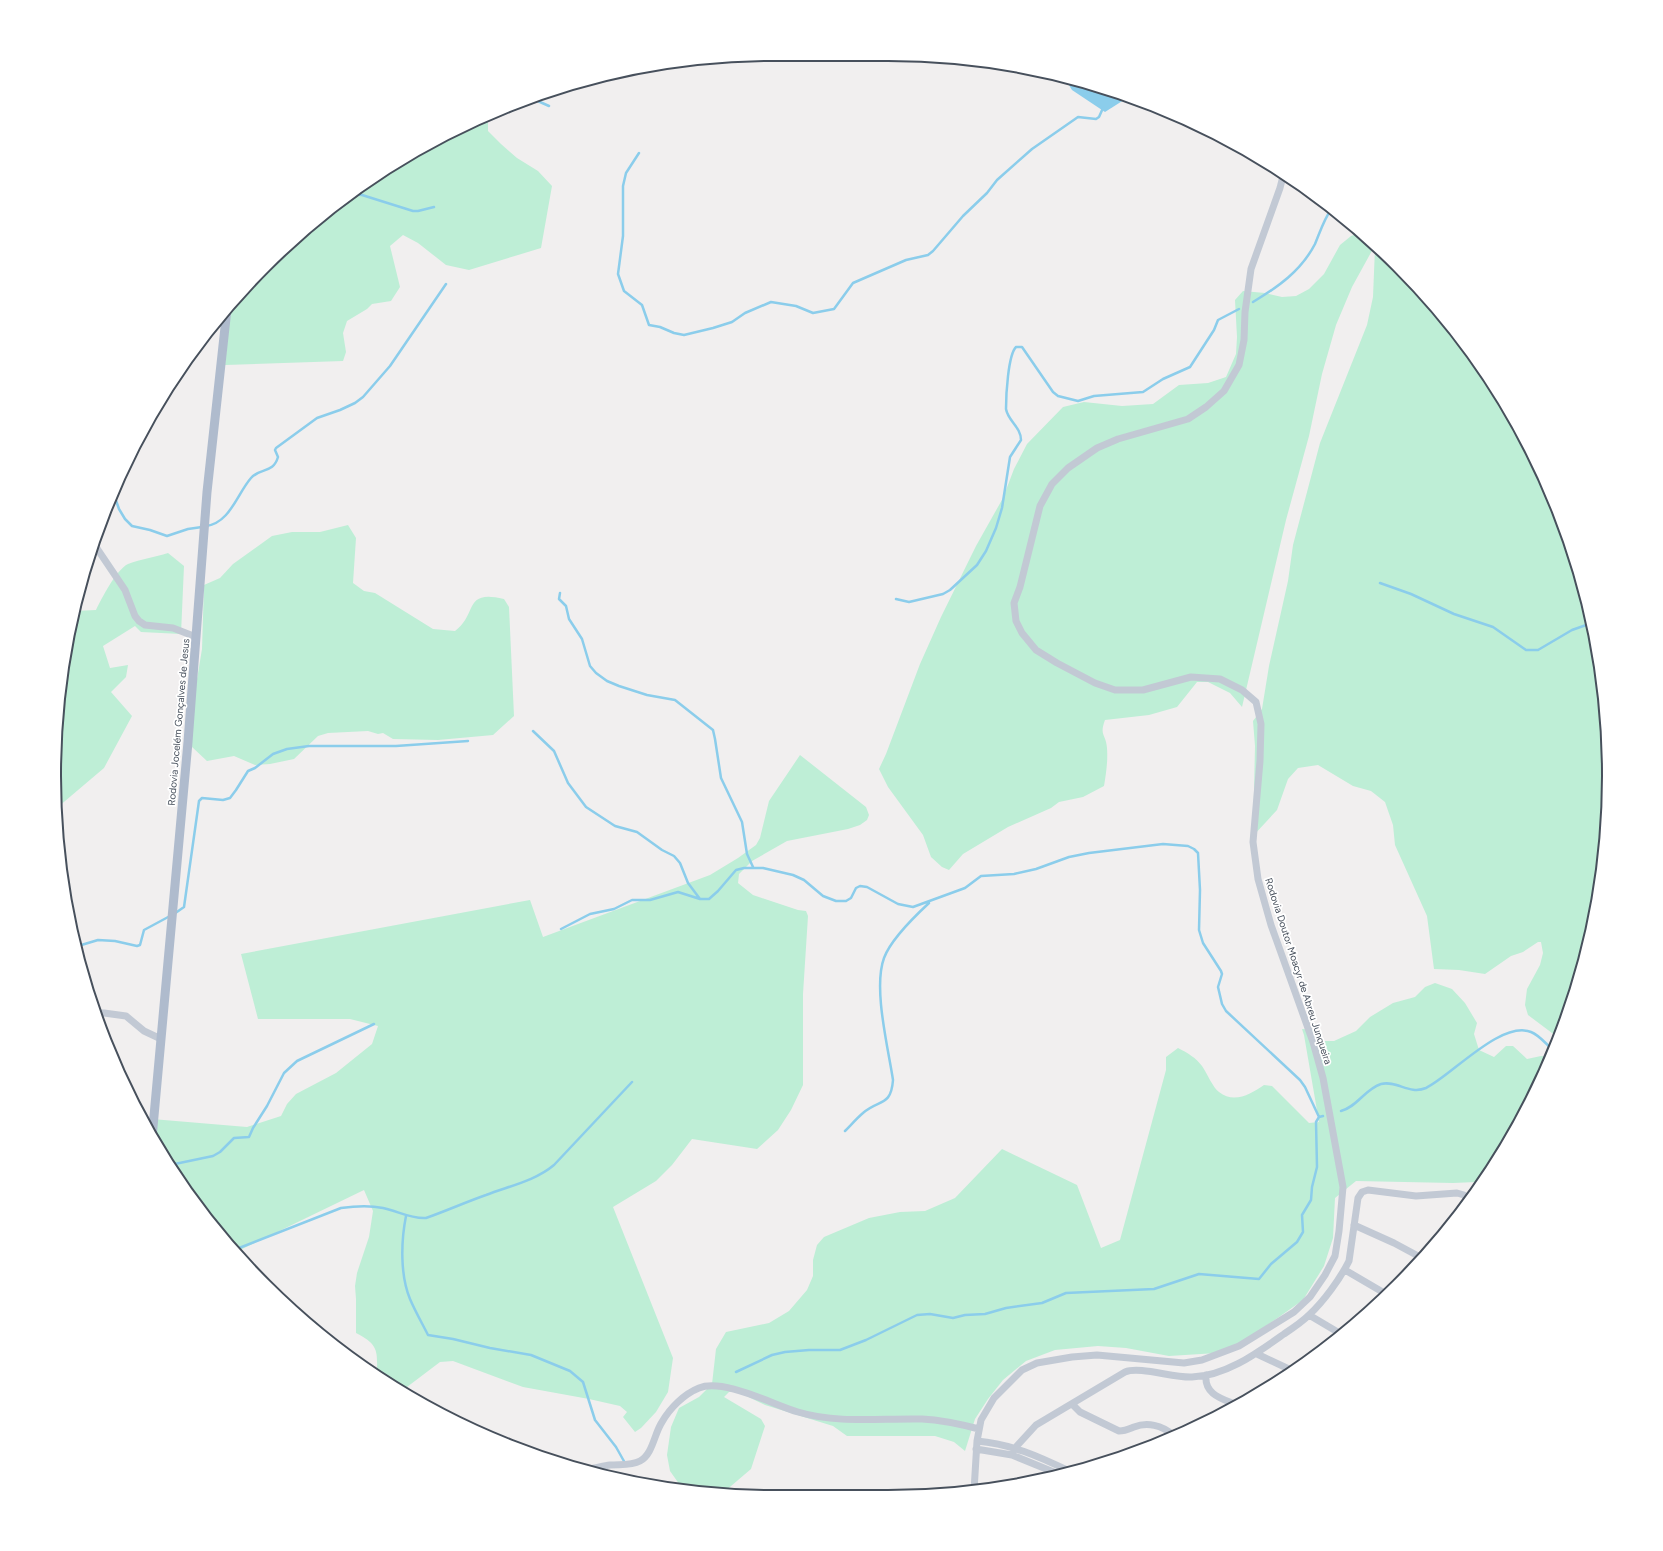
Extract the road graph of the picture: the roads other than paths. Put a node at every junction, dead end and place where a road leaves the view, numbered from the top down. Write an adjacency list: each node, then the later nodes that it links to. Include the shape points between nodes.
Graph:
1 (1282, 180): 20 (street, Rodovia Doutor Moacyr de Abreu Junqueira, via 1251,268 1239,365 1224,391 1188,418 1097,448 1068,468 1052,484 1040,506 1014,603 1016,621 1036,650 1095,683 1115,690 1143,690 1191,677 1220,679 1242,690 1256,702 1261,724 1253,842 1258,879 1323,1078 1343,1186 1335,1256 1310,1297 1294,1312 1239,1346 1195,1362 1164,1362 1096,1355 1037,1363 1022,1370 994,1398)
2 (226, 319): 4 (main road, Rodovia Jocelém Gonçalves de Jesus)
3 (98, 550): 4 (street, via 125,590 139,621 145,625 173,628)
4 (196, 637): 6 (main road, Rodovia Jocelém Gonçalves de Jesus)
5 (102, 1013): 6 (street, via 126,1016 144,1031)
6 (161, 1039): 7 (main road, Rodovia Jocelém Gonçalves de Jesus)
7 (153, 1126)
8 (1465, 1196): 9 (street, via 1457,1193 1416,1196 1365,1191 1358,1198)
9 (1354, 1225): 10 (street); 11 (street, via 1349,1261)
10 (1417, 1255)
11 (1344, 1270): 12 (street); 13 (street)
12 (1382, 1292)
13 (1309, 1315): 14 (street); 15 (street)
14 (1336, 1331)
15 (1257, 1354): 16 (street); 17 (street)
16 (1287, 1368)
17 (1206, 1376): 18 (street, via 1206,1384 1212,1394); 19 (street, via 1182,1377 1128,1370)
18 (1230, 1402)
19 (1072, 1404): 21 (street, via 1080,1412 1119,1431 1140,1425 1153,1425); 23 (street, via 1032,1428)
20 (978, 1429): 22 (street, Rodovia Doutor Moacyr de Abreu Junqueira); 26 (street, via 952,1422 922,1419 856,1420 826,1417 799,1412 726,1386 706,1386 686,1395 674,1406 661,1422 651,1447 641,1461)
21 (1170, 1432)
22 (977, 1441): 23 (street); 24 (street, Rodovia Doutor Moacyr de Abreu Junqueira)
23 (1015, 1448): 25 (street); 27 (street)
24 (976, 1449): 25 (street); 29 (street, Rodovia Doutor Moacyr de Abreu Junqueira)
25 (1012, 1455): 28 (street)
26 (598, 1467)
27 (1064, 1468)
28 (1049, 1471)
29 (974, 1485)

